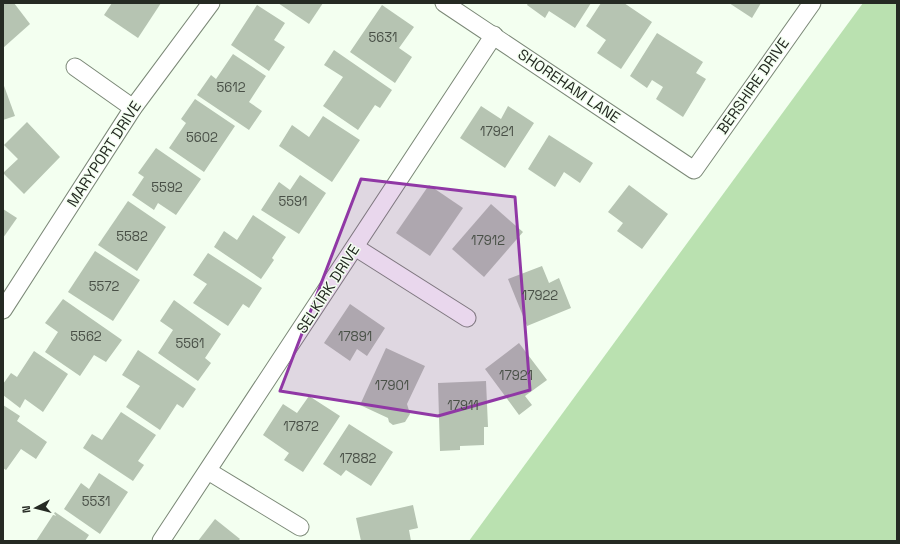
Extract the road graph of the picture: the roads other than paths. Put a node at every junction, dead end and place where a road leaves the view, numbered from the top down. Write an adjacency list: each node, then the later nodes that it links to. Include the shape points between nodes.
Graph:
1 (211, 3): 6 (street, MARYPORT DRIVE)
2 (444, 3): 4 (street, SHOREHAM LANE)
3 (812, 3): 7 (street, BERSHIRE DRIVE)
4 (494, 35): 7 (street, SHOREHAM LANE); 8 (street, SELKIRK DRIVE)
5 (75, 67): 6 (street)
6 (133, 108): 9 (street, MARYPORT DRIVE)
7 (694, 170)
8 (356, 247): 10 (street); 11 (street, SELKIRK DRIVE)
9 (3, 310)
10 (467, 318)
11 (208, 471): 12 (street); 13 (street, SELKIRK DRIVE)
12 (300, 527)
13 (161, 541)

